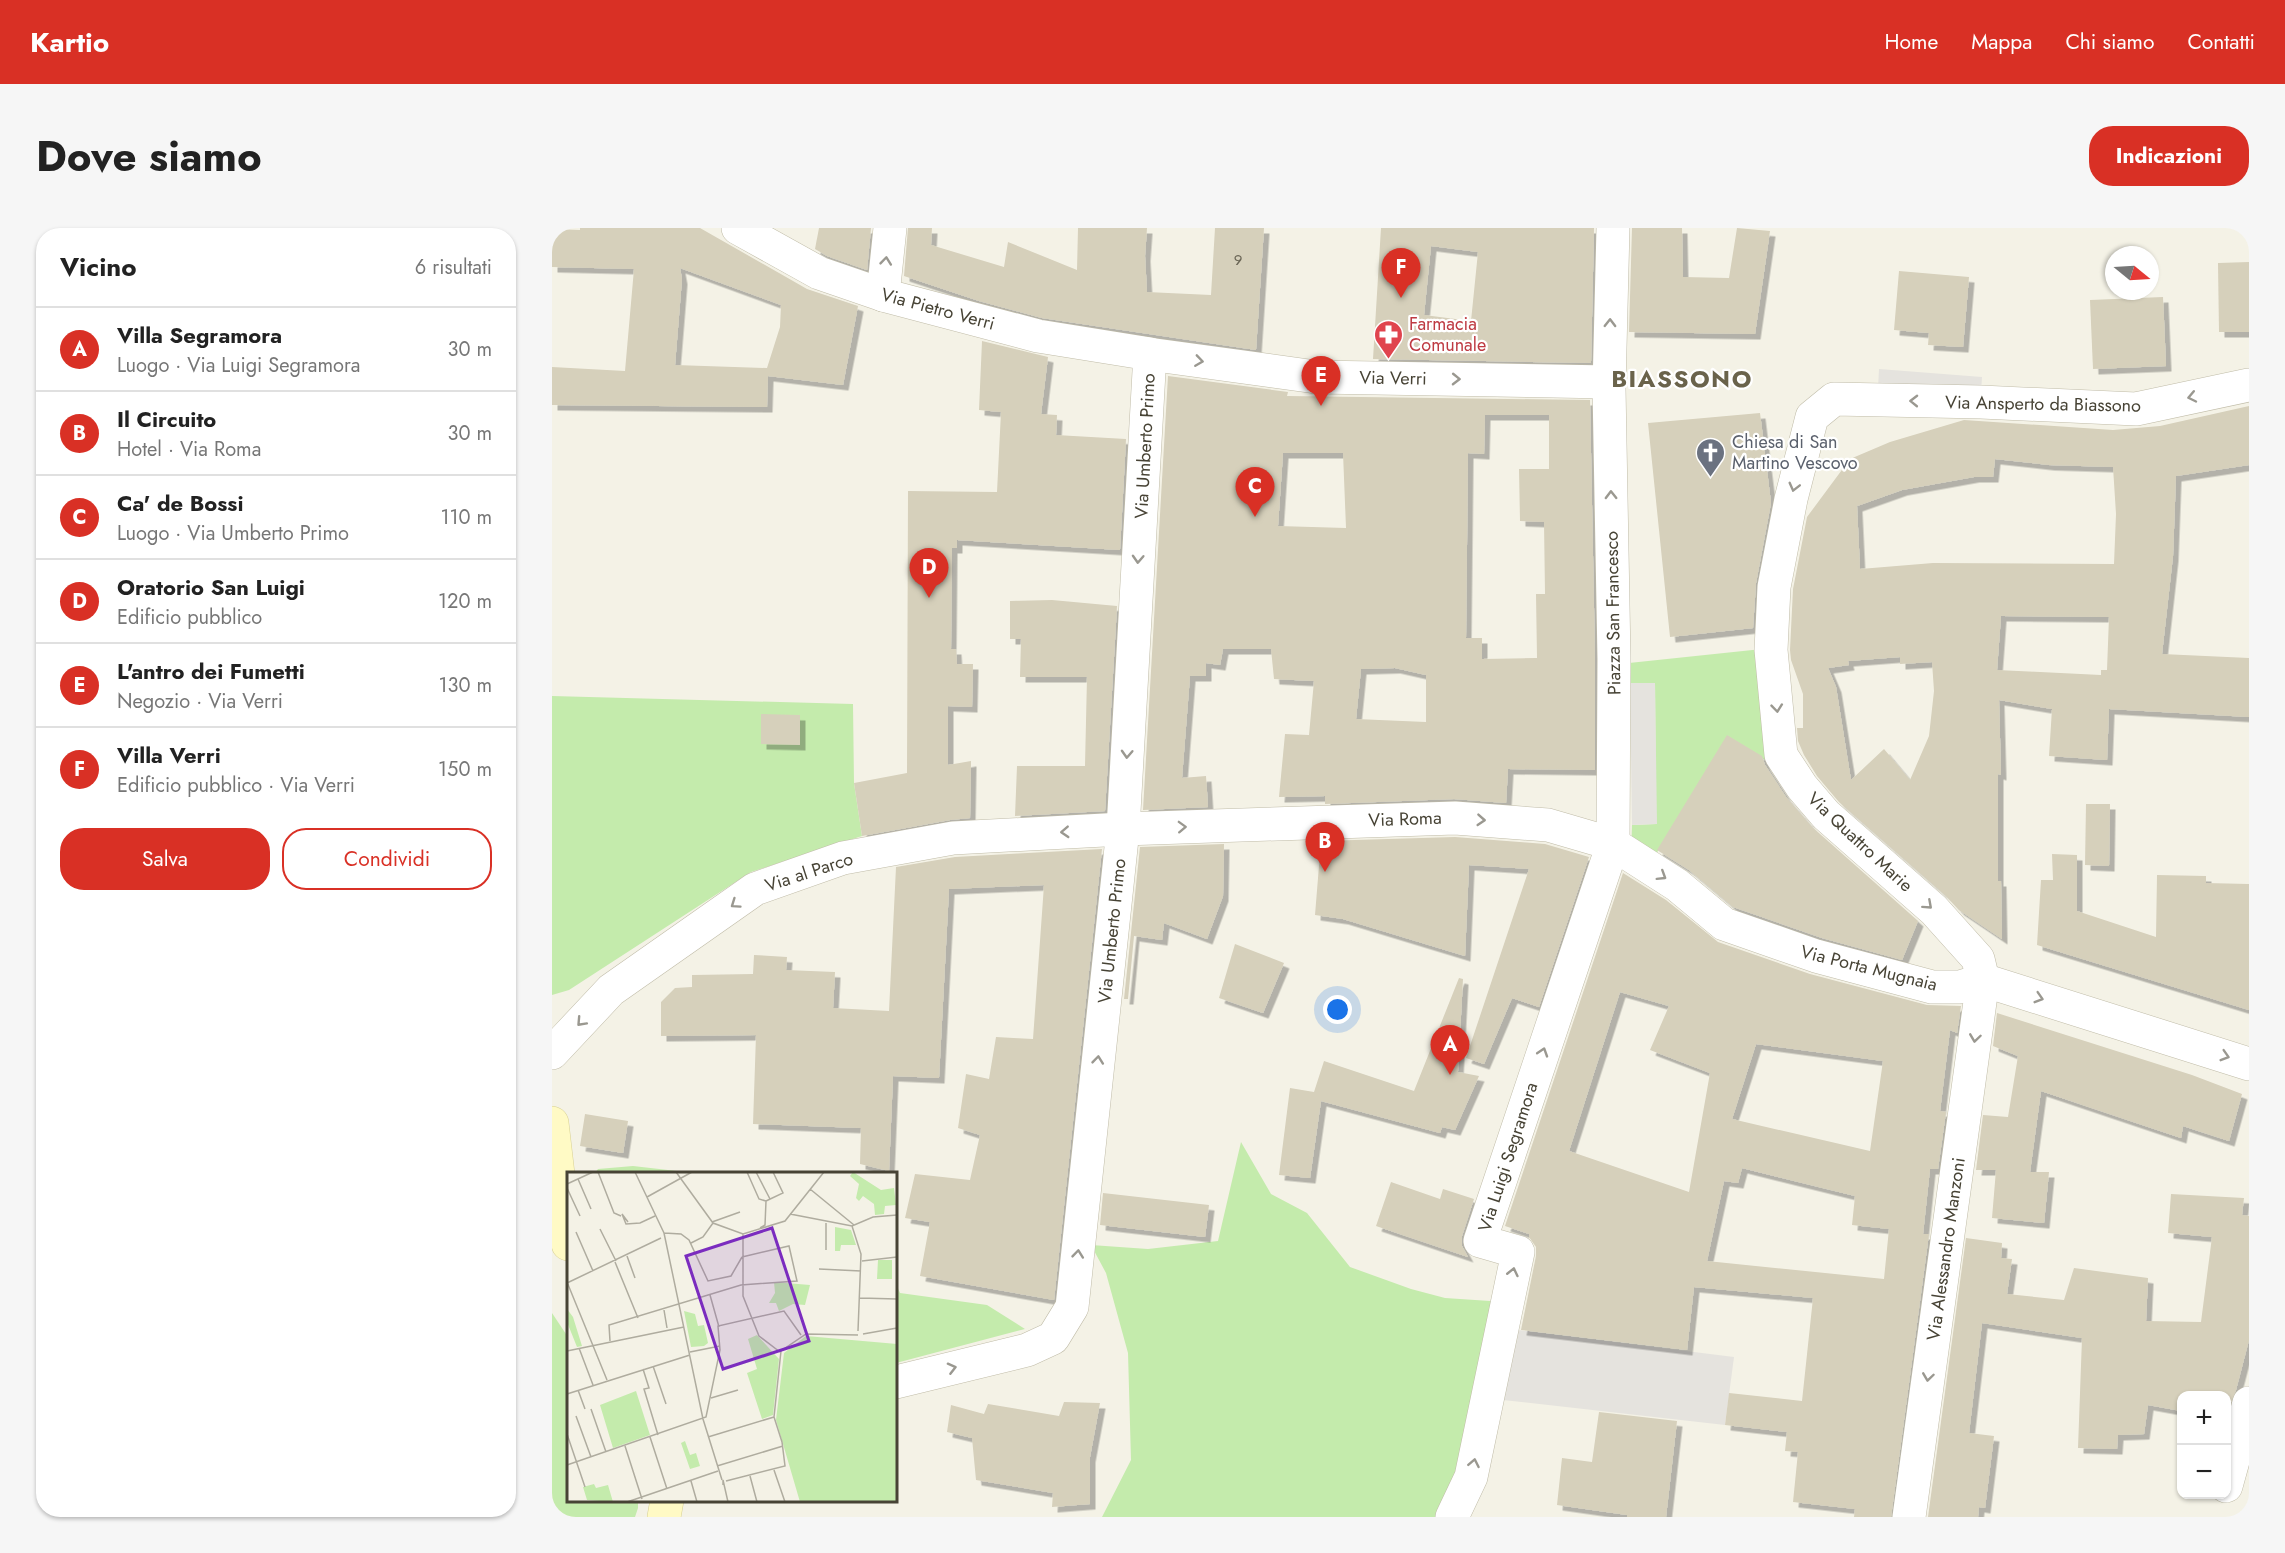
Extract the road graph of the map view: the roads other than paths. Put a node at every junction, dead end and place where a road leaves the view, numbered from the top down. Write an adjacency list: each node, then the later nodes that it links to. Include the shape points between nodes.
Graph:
1 (738, 228): 4 (street, Via Pietro Verri, via 819,273)
2 (890, 228): 4 (street, one-way to 2)
3 (1613, 228): 6 (street, Piazza San Francesco, one-way to 3)
4 (883, 295): 5 (street, Via Pietro Verri, via 1038,336)
5 (1146, 353): 6 (street, Via Verri, one-way to 6, via 1316,377); 9 (street, Via Umberto Primo, one-way to 9)
6 (1609, 382): 10 (street, Piazza San Francesco, one-way to 6)
7 (2249, 385): 8 (street, Via Ansperto da Biassono, one-way to 8, via 2136,409 1834,399 1812,417 1791,499 1774,587)
8 (1771, 650): 11 (street, Via Quattro Marie, one-way to 11, via 1781,755 1802,788 1826,815 1934,910 1978,958)
9 (1123, 829): 10 (street, Via Roma, one-way to 10, via 1455,818 1548,825); 12 (street, Via al Parco, one-way to 12, via 953,838 843,858 755,889 611,990); 16 (street, Via Umberto Primo, one-way to 9, via 1027,1350 1053,1338 1072,1307)
10 (1613, 844): 11 (street, Via Porta Mugnaia, one-way to 11, via 1677,885 1724,924 1815,956 1932,987 1960,987); 21 (street, Via Luigi Segramora, one-way to 10, via 1471,1477 1518,1252 1480,1241)
11 (1983, 980): 13 (street, one-way to 13); 22 (street, Via Alessandro Manzoni, one-way to 22)
12 (552, 1053)
13 (2249, 1064)
14 (552, 1123): 15 (street)
15 (567, 1240)
16 (897, 1382)
17 (2249, 1403): 18 (street)
18 (2231, 1468)
19 (667, 1502): 20 (street)
20 (664, 1517)
21 (1452, 1517)
22 (1908, 1517)

